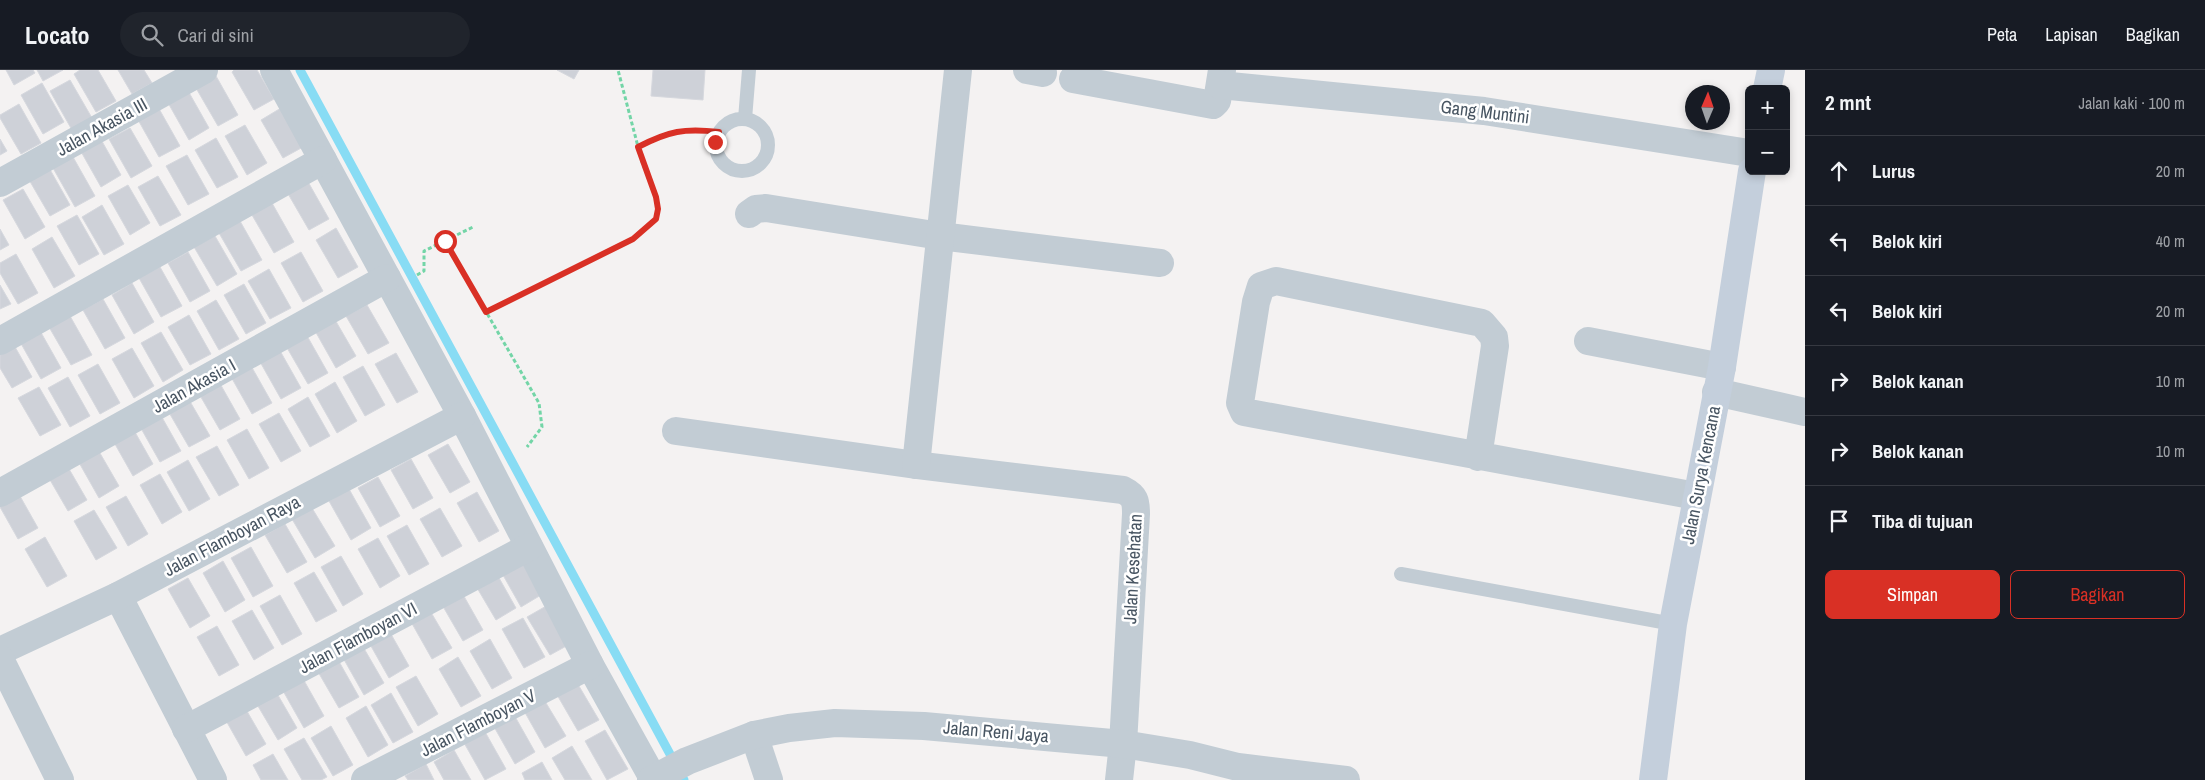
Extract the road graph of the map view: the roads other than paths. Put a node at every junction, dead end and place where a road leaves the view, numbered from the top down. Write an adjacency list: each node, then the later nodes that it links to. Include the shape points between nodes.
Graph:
1 (204, 70): 13 (street, Jalan Akasia III)
2 (274, 70): 11 (street)
3 (749, 70): 9 (lane)
4 (958, 70): 15 (street)
5 (1771, 70): 8 (main road)
6 (1073, 78): 7 (street, via 1213,105 1217,101)
7 (1221, 78): 10 (street, Gang Muntini, via 1484,111)
8 (1768, 85)
9 (745, 119): 9 (lane, via 726,124 715,142 721,162 728,168 744,171 758,166 768,149 768,138 763,129)
10 (1745, 152)
11 (323, 160): 17 (street); 18 (street)
12 (1751, 175): 20 (main road, Jalan Surya Kencana)
13 (0, 183)
14 (749, 214): 15 (street, via 766,208)
15 (940, 236): 16 (street); 25 (street)
16 (1160, 263)
17 (387, 278): 22 (street); 26 (street, Jalan Akasia I)
18 (0, 341)
19 (1588, 341): 20 (street)
20 (1719, 380): 21 (street); 27 (main road, Jalan Surya Kencana)
21 (1805, 412)
22 (462, 416): 28 (street); 30 (street, Jalan Flamboyan Raya)
23 (676, 431): 25 (street)
24 (1478, 457): 24 (street, via 1495,346 1494,337 1482,323 1276,281 1262,286 1256,302 1240,403 1244,412); 27 (street)
25 (916, 466): 37 (street, Jalan Kesehatan, via 1124,490 1132,494 1136,501)
26 (0, 493)
27 (1696, 496): 31 (main road, Jalan Surya Kencana)
28 (529, 547): 34 (street); 35 (street, Jalan Flamboyan VI)
29 (1401, 574): 31 (lane)
30 (118, 596): 32 (street, Jalan Flamboyan Raya); 35 (street)
31 (1673, 624): 45 (main road, Jalan Surya Kencana)
32 (0, 650)
33 (0, 659): 38 (street)
34 (590, 665): 40 (street, Jalan Flamboyan V); 41 (street)
35 (186, 729): 39 (street)
36 (754, 734): 37 (street, Jalan Reni Jaya, via 835,723 924,726); 41 (street, Jalan Reni Jaya, via 687,761); 42 (street)
37 (1123, 744): 43 (street); 44 (street, Jalan Reni Jaya, via 1238,766)
38 (60, 780)
39 (213, 780)
40 (366, 780)
41 (653, 780)
42 (769, 780)
43 (1119, 780)
44 (1346, 780)
45 (1653, 780)

